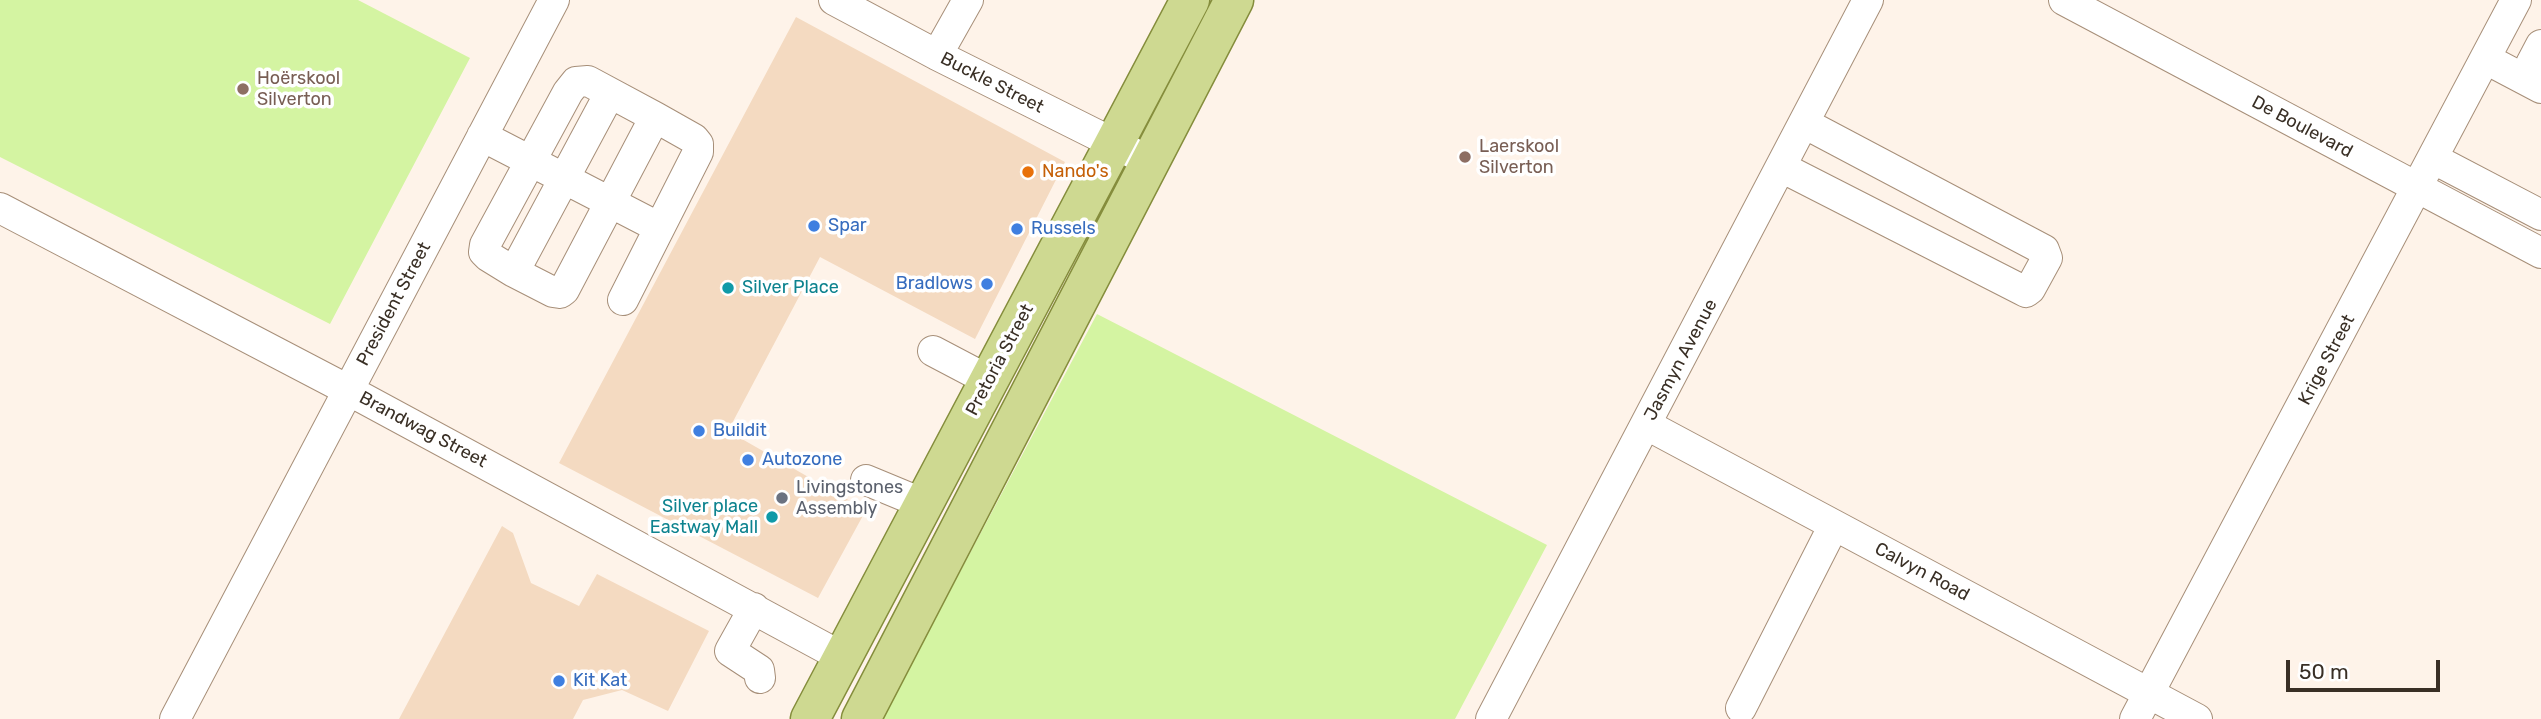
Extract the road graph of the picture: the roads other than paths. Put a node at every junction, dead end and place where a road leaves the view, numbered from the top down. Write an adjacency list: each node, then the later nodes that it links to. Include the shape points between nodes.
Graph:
1 (554, 0): 15 (street, President Street)
2 (834, 0): 10 (street, Buckle Street)
3 (968, 0): 10 (street)
4 (1190, 0): 16 (main road, Pretoria Street)
5 (1234, 0): 19 (main road)
6 (1868, 0): 14 (street, Jasmyn Avenue)
7 (2064, 0): 22 (street, De Boulevard)
8 (2516, 0): 9 (street, Krige Street)
9 (2489, 52): 11 (street); 17 (street, Krige Street)
10 (937, 55): 16 (street, Buckle Street)
11 (2539, 66)
12 (610, 93): 13 (street); 18 (street, via 588,81 576,82); 21 (street)
13 (655, 117): 23 (street); 26 (street, via 698,144)
14 (1804, 123): 20 (street, Jasmyn Avenue); 20 (street, via 2044,250 2047,258 2026,292)
15 (482, 136): 18 (street); 33 (street, President Street)
16 (1114, 144): 19 (street, Buckle Street); 32 (main road, Pretoria Street)
17 (2434, 159): 22 (street, Krige Street); 25 (street)
18 (529, 160): 21 (street); 29 (street, via 484,252)
19 (1152, 162): 27 (main road)
20 (1781, 167): 34 (street, Jasmyn Avenue)
21 (564, 178): 23 (street); 29 (street)
22 (2418, 188): 28 (street, De Boulevard); 41 (street, Krige Street)
23 (610, 202): 26 (street); 29 (street, via 560,293)
24 (0, 208): 33 (street, Brandwag Street)
25 (2541, 215)
26 (658, 227): 30 (street)
27 (1117, 228): 36 (main road, via 1081,252 951,488 935,503); 45 (main road)
28 (2541, 253)
29 (514, 272)
30 (623, 300)
31 (933, 351): 32 (street)
32 (989, 381): 36 (main road, Pretoria Street)
33 (348, 390): 38 (street, Brandwag Street); 43 (street, President Street)
34 (1647, 425): 37 (street, Calvyn Road); 46 (street, Jasmyn Avenue)
35 (866, 480): 36 (street)
36 (924, 504): 39 (main road, Pretoria Street)
37 (1835, 525): 41 (street, Calvyn Road); 42 (street)
38 (754, 608): 39 (street, Brandwag Street); 40 (street, via 730,650 759,670)
39 (842, 657): 44 (main road, Pretoria Street)
40 (760, 678)
41 (2142, 706): 47 (street, Calvyn Road)
42 (1741, 708)
43 (175, 719)
44 (810, 719)
45 (861, 719)
46 (1491, 719)
47 (2197, 719)

